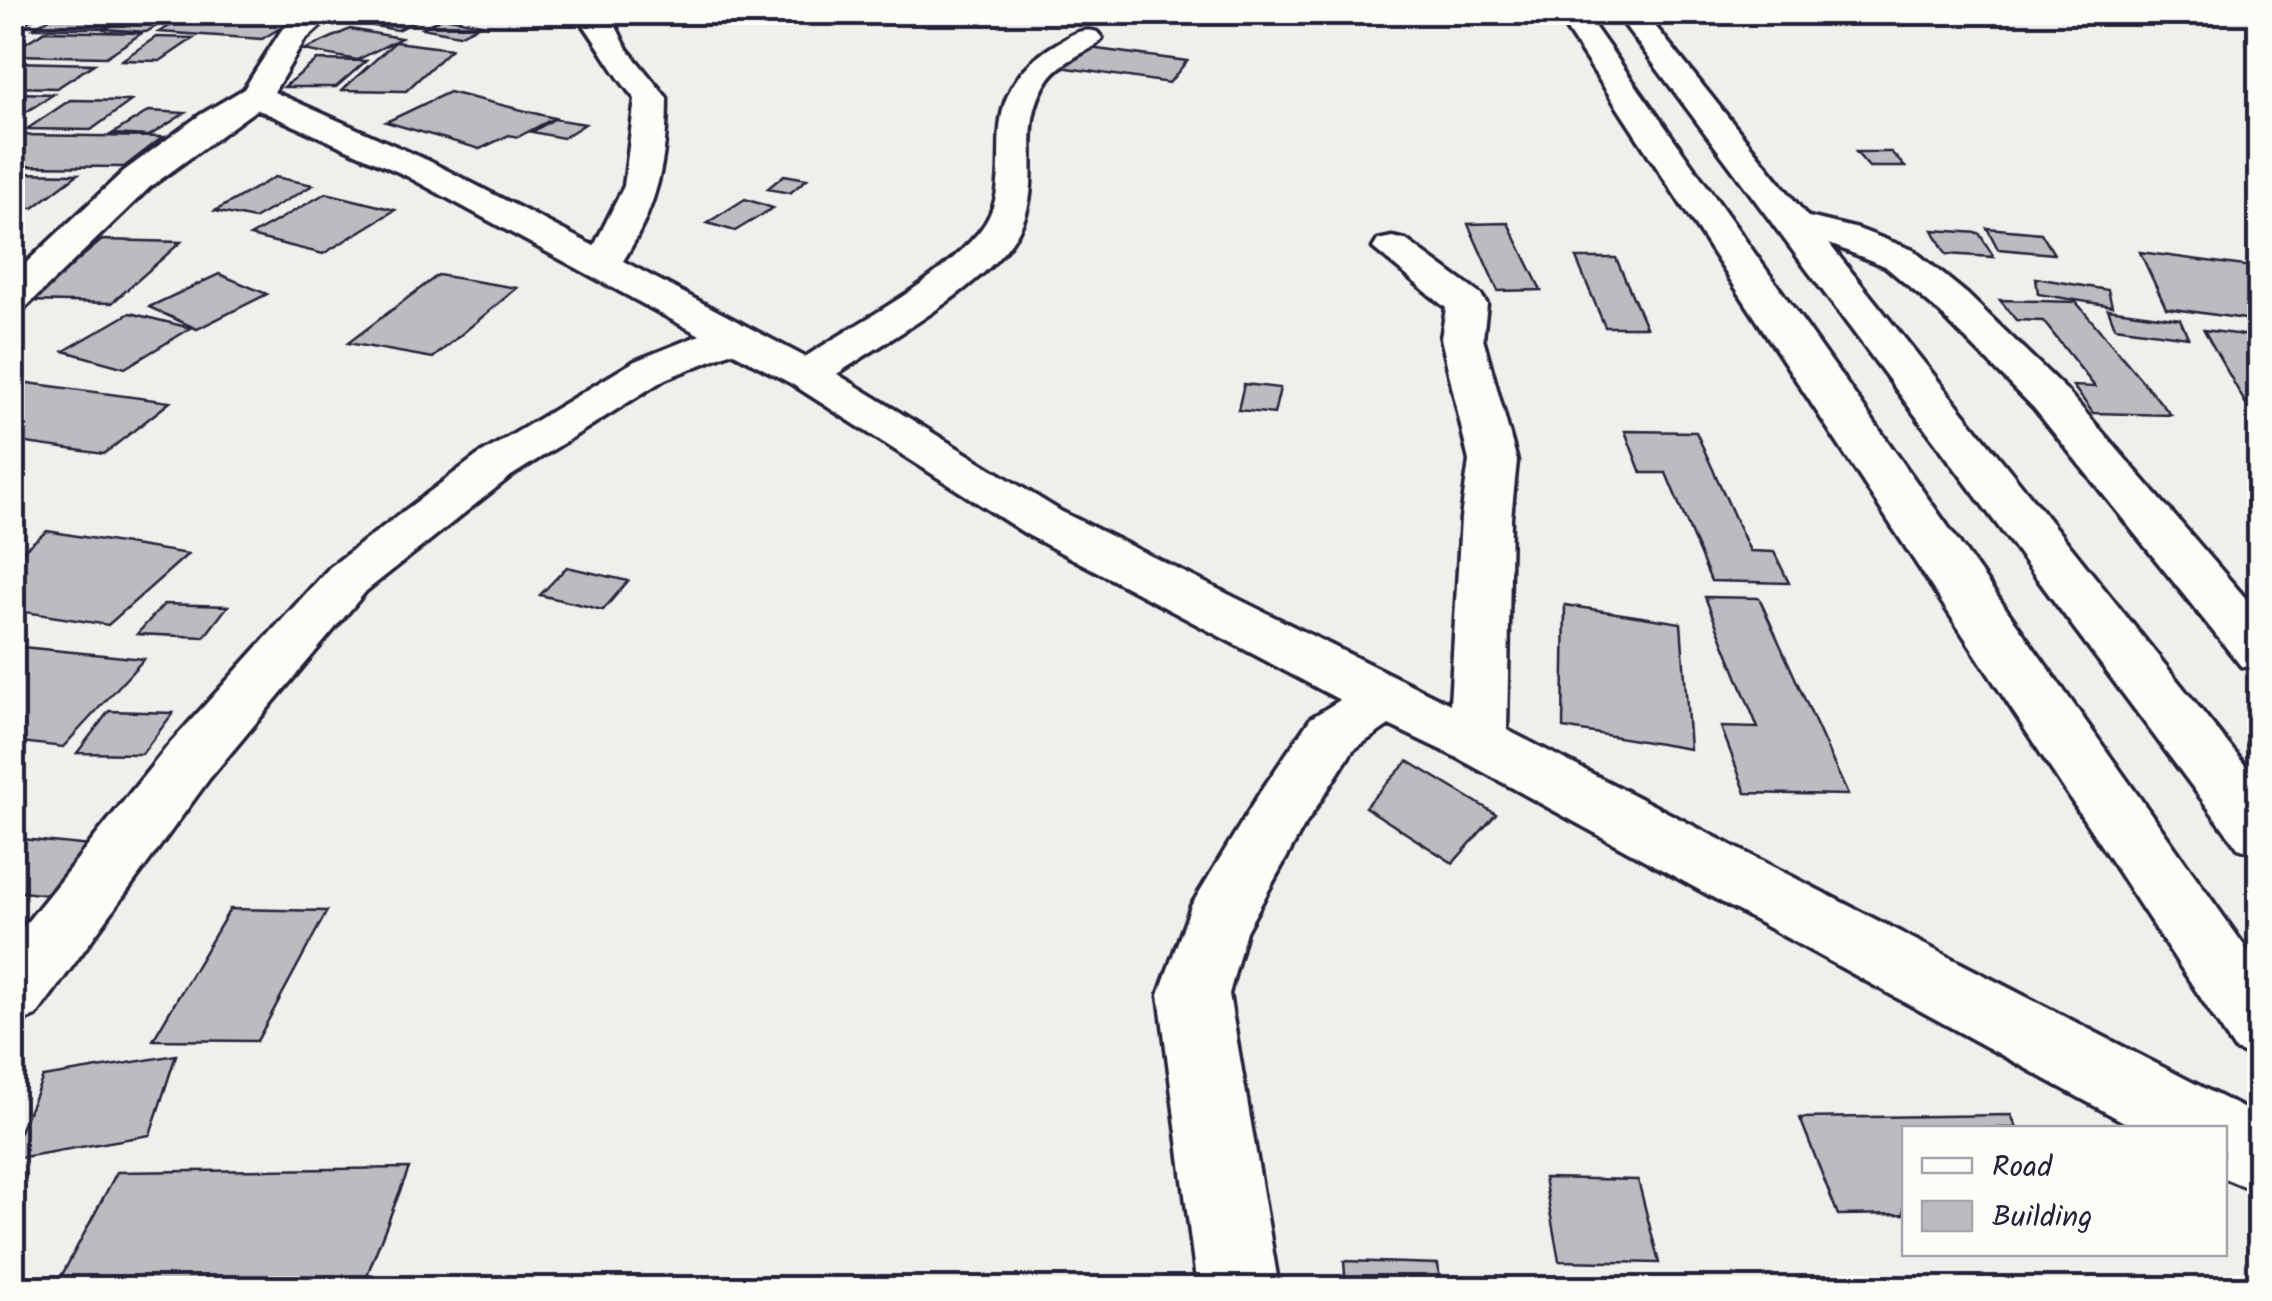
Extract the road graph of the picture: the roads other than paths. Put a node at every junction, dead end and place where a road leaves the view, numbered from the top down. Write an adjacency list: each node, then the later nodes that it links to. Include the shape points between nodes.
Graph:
1 (25, 12): 6 (main road)
2 (322, 12): 8 (main road, via 290,37)
3 (588, 12): 11 (main road, via 598,17 618,59 650,98 646,175 632,222)
4 (1569, 12): 20 (main road)
5 (1629, 12): 9 (main road)
6 (12, 20)
7 (1088, 38): 14 (main road, via 1033,77 1014,123 1015,197 999,232 967,268)
8 (255, 96): 11 (main road, via 417,168); 12 (main road, via 137,179)
9 (1792, 224): 15 (main road, via 1898,258 1953,303 2050,399); 18 (main road)
10 (1392, 248): 17 (main road, via 1467,304 1462,338 1494,462)
11 (601, 264): 13 (main road)
12 (12, 298)
13 (732, 337): 14 (main road); 19 (main road, via 650,370 494,466 348,579 188,763)
14 (807, 375): 16 (main road, via 1044,522)
15 (2260, 652)
16 (1386, 699): 17 (main road); 24 (main road, via 1332,734 1281,810 1214,926 1194,994)
17 (1477, 741): 21 (main road)
18 (2260, 830)
19 (12, 994)
20 (2260, 1026)
21 (2204, 1126)
22 (2227, 1140): 23 (main road)
23 (2260, 1156)
24 (1238, 1288)

